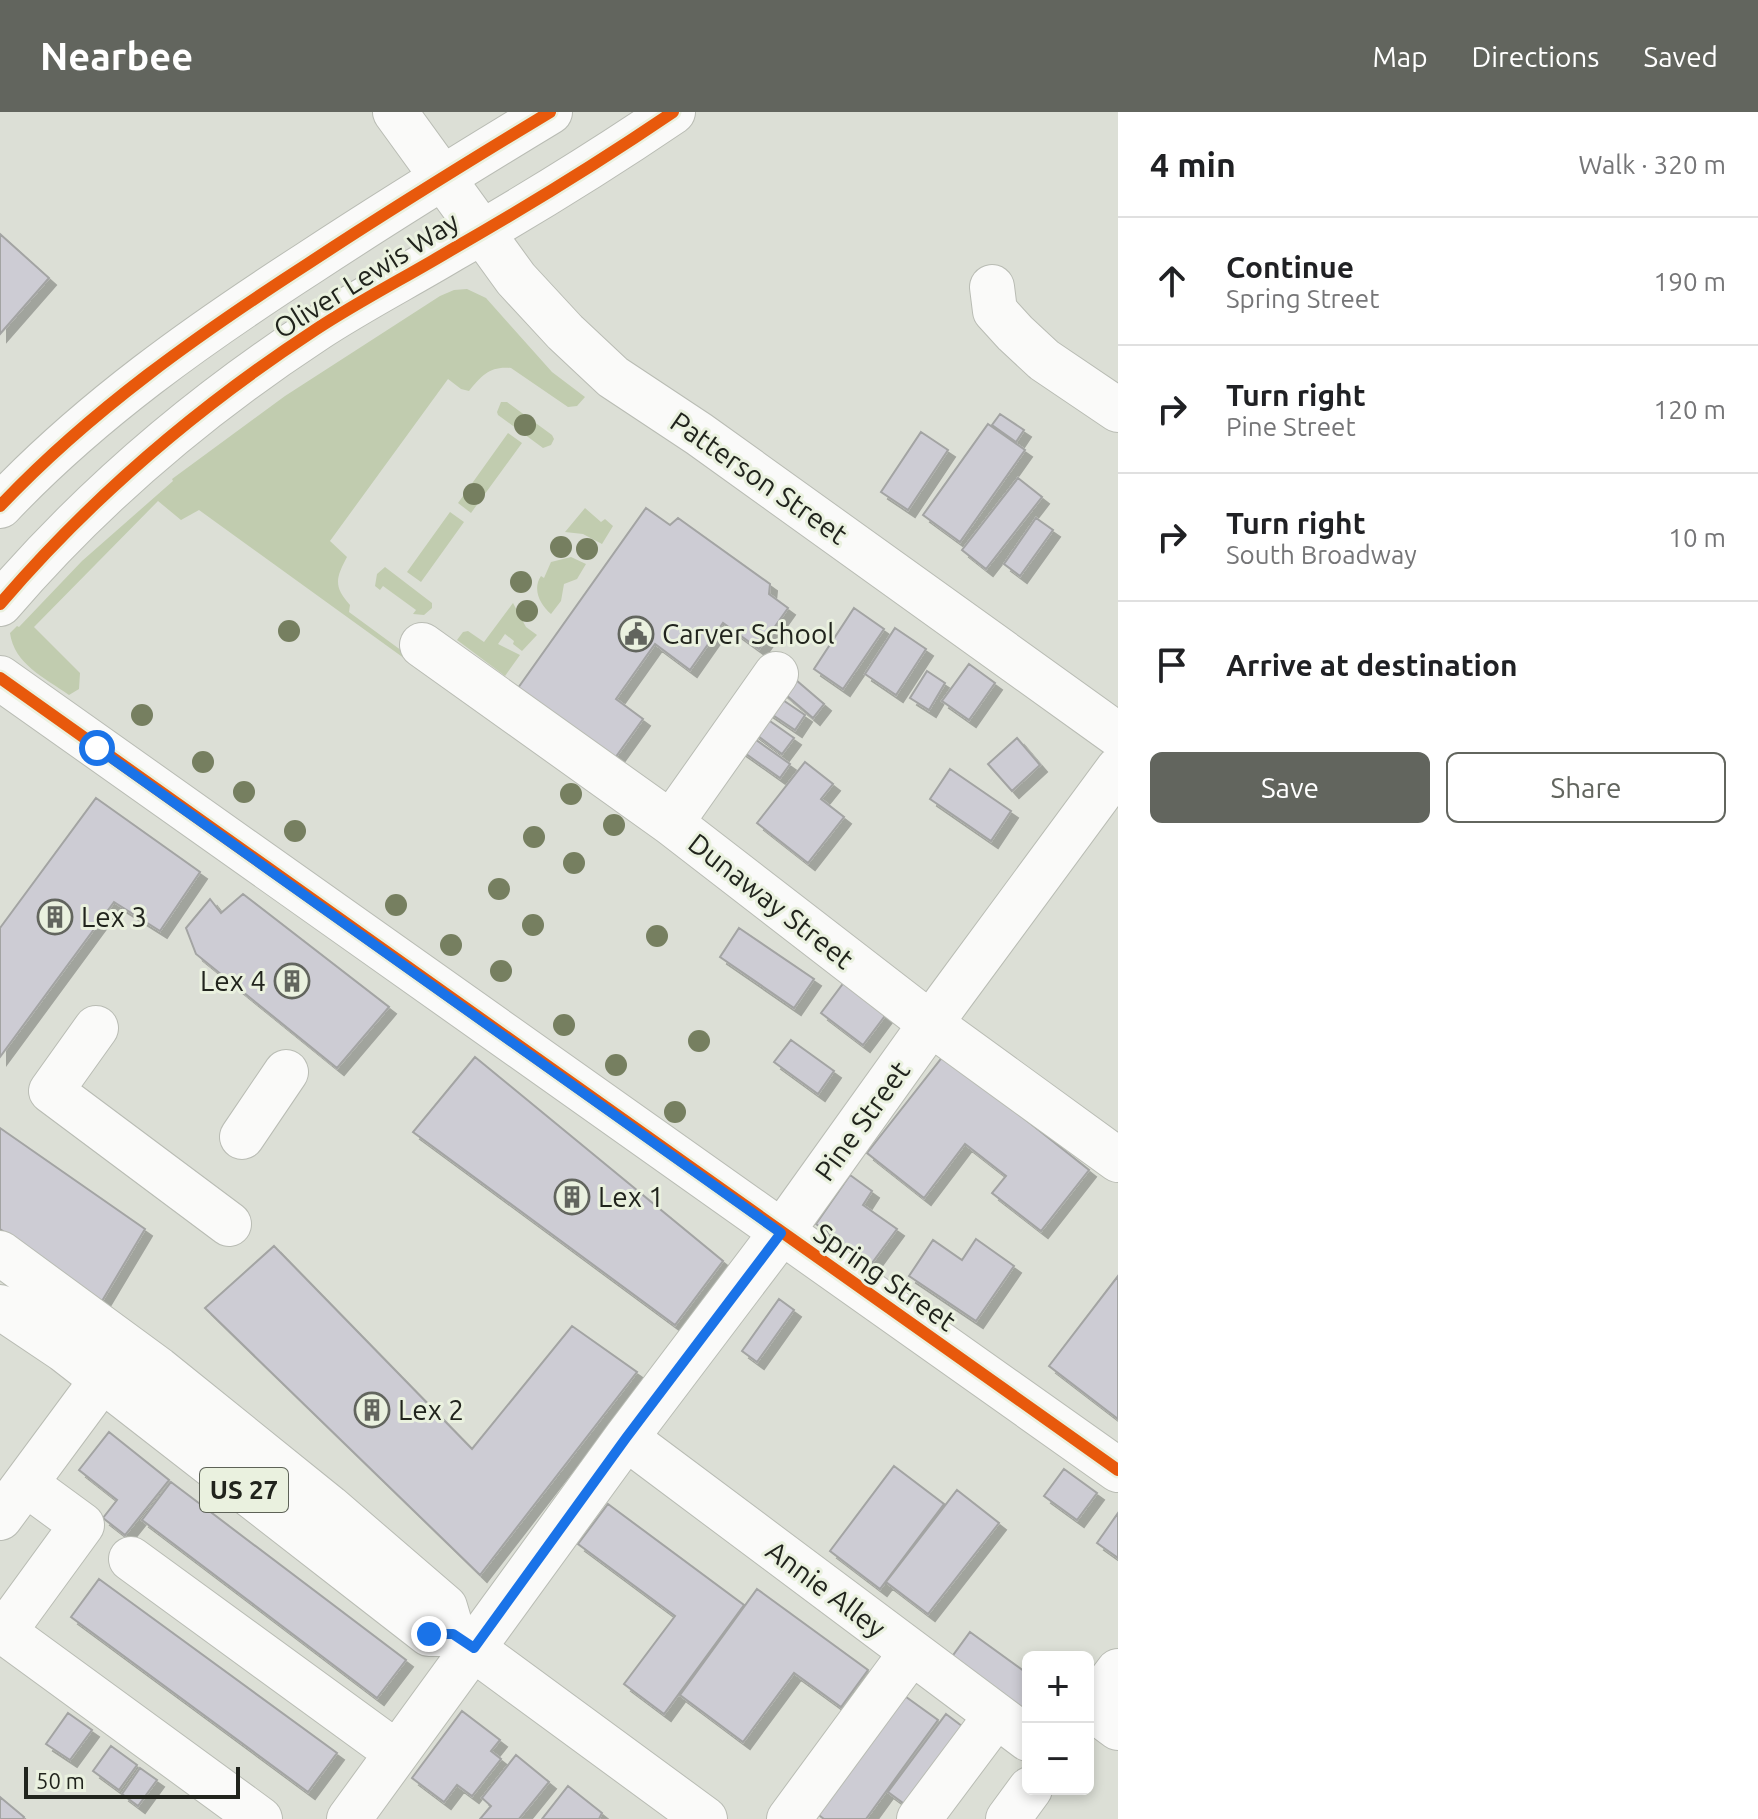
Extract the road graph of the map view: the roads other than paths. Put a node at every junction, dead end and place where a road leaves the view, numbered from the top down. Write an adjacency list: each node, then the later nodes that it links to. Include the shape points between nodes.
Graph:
1 (395, 112): 4 (street, Patterson Street)
2 (550, 112): 4 (street, Oliver Lewis Way)
3 (673, 112): 5 (street, Oliver Lewis Way)
4 (442, 177): 5 (street, Patterson Street); 8 (street, Oliver Lewis Way, via 210,327 115,400)
5 (482, 232): 9 (street, Oliver Lewis Way, via 315,329 210,406 89,510); 13 (street, Patterson Street, via 516,279 613,377)
6 (992, 287): 7 (street, via 995,311 1015,333 1044,360)
7 (1118, 410)
8 (0, 506)
9 (0, 604)
10 (422, 645): 15 (street, Dunaway Street)
11 (776, 674): 15 (street)
12 (0, 678): 22 (street, Spring Street)
13 (1118, 735)
14 (1118, 769): 16 (street, Pine Street)
15 (671, 823): 16 (street, Dunaway Street)
16 (931, 1024): 20 (street, Dunaway Street); 22 (street, Pine Street)
17 (96, 1028): 21 (street, via 51,1091)
18 (286, 1072): 19 (street)
19 (242, 1137)
20 (1118, 1160)
21 (229, 1224)
22 (781, 1233): 26 (street, Pine Street); 27 (street, Spring Street)
23 (0, 1253): 32 (street, via 158,1369 329,1507 445,1607)
24 (0, 1307): 25 (street, US 27)
25 (102, 1380): 28 (street); 32 (street, US 27, via 429,1634)
26 (626, 1438): 32 (street, Pine Street); 33 (street, Annie Alley)
27 (1118, 1470)
28 (26, 1484): 29 (street); 31 (street, via 82,1525)
29 (0, 1518)
30 (131, 1559): 37 (street)
31 (2, 1631): 40 (street)
32 (463, 1641): 37 (street, Pine Street); 42 (street, US 27)
33 (911, 1653): 36 (street, Annie Alley); 43 (street)
34 (1118, 1671): 35 (street)
35 (1099, 1716)
36 (1003, 1729): 39 (street, via 975,1735)
37 (397, 1753): 41 (street, Pine Street)
38 (1026, 1795): 44 (street)
39 (920, 1818)
40 (260, 1819)
41 (349, 1819)
42 (705, 1819)
43 (789, 1819)
44 (1008, 1819)

